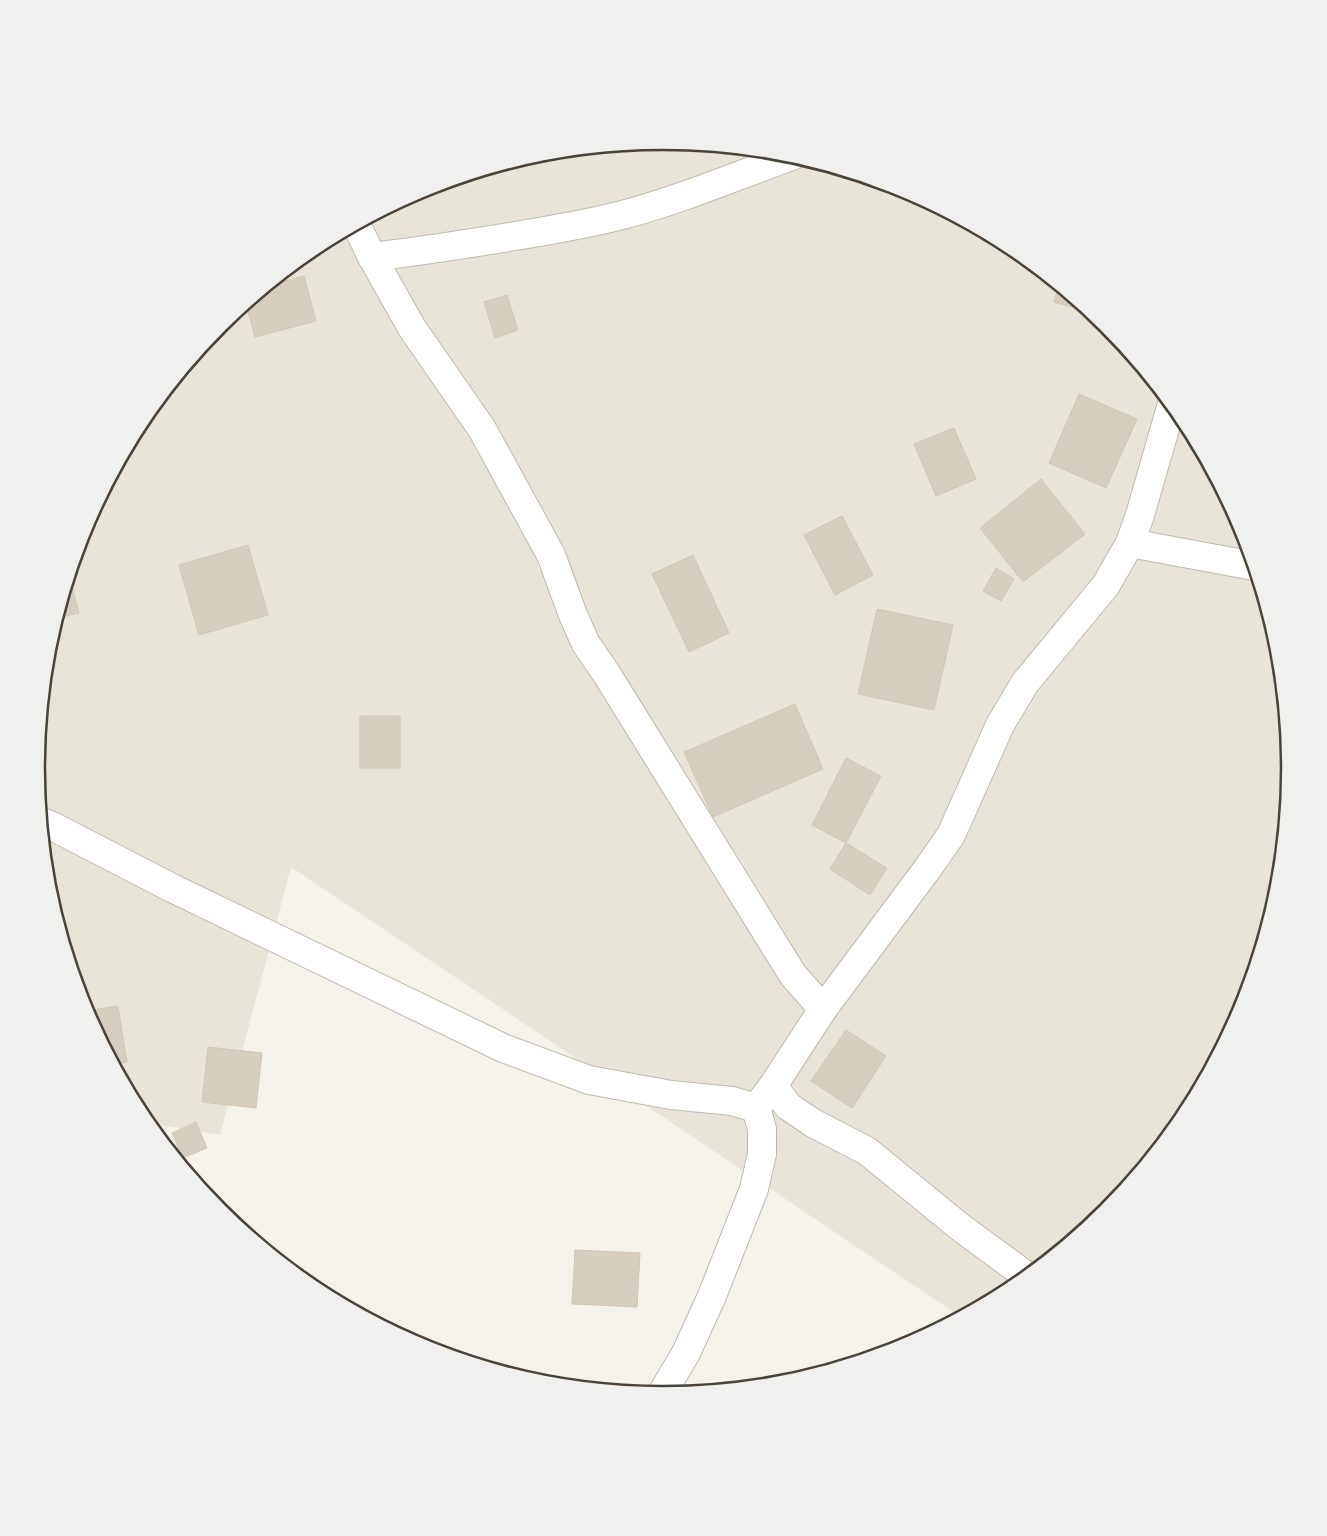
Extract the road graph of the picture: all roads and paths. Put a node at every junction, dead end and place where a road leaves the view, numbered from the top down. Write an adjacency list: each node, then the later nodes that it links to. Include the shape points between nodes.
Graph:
1 (779, 160): 3 (street, via 626,214 546,231)
2 (359, 230): 3 (street)
3 (372, 257): 8 (street, via 412,328 482,429 551,555 586,644 793,975)
4 (1170, 412): 5 (street)
5 (1130, 543): 6 (street); 8 (street, via 1106,585 1025,684 1000,725 951,835)
6 (1247, 565)
7 (48, 824): 10 (street, via 503,1048 589,1080 672,1095 732,1101)
8 (823, 1009): 9 (street)
9 (773, 1086): 10 (street); 11 (street, via 788,1106 867,1151)
10 (756, 1108): 12 (street, via 762,1129 762,1154 754,1189 712,1296 686,1353)
11 (1021, 1272)
12 (666, 1386)

